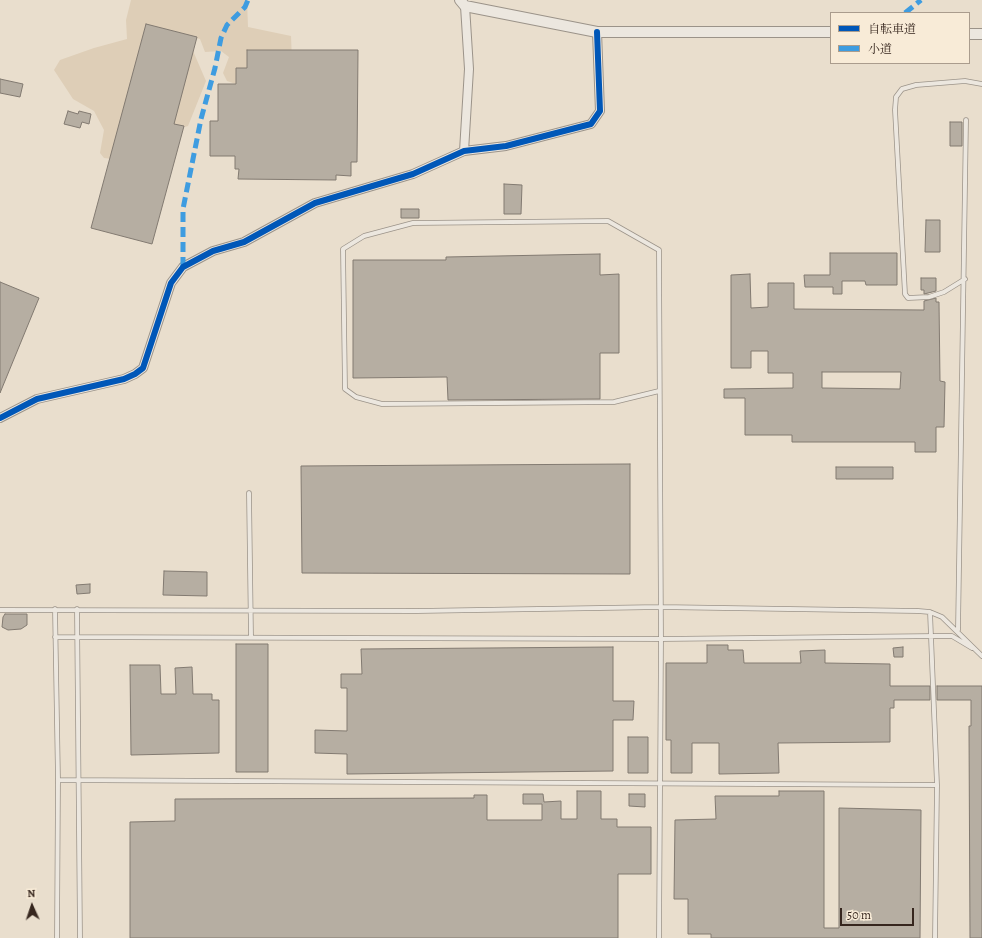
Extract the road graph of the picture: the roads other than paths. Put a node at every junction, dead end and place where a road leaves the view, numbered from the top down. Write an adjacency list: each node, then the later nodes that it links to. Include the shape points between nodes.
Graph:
1 (462, 3): 2 (street); 8 (street, via 469,70)
2 (597, 32): 3 (street); 8 (street, via 600,111 591,124 506,146)
3 (830, 32)
4 (970, 34): 5 (street)
5 (982, 34)
6 (982, 84): 9 (lane, via 965,81 916,85 902,89 896,97 904,294 908,298 929,297 944,292)
7 (966, 120): 9 (lane)
8 (464, 151): 11 (street, via 413,174 315,203 244,242 213,251 183,266 171,283 143,368 124,379 37,399)
9 (965, 279): 19 (lane)
10 (659, 391): 10 (lane, via 614,402 382,404 356,398 345,389 343,249 364,236 413,223 608,221 659,250); 13 (lane)
11 (0, 418)
12 (249, 493): 17 (lane)
13 (660, 607): 17 (lane, via 417,611); 18 (lane); 24 (lane)
14 (55, 609): 15 (lane); 16 (lane); 21 (lane)
15 (77, 609): 17 (lane); 22 (lane)
16 (0, 610)
17 (250, 610): 23 (lane)
18 (930, 612): 19 (lane, via 942,617); 20 (lane)
19 (958, 630): 25 (lane)
20 (930, 636): 24 (lane); 25 (lane, via 952,636); 30 (lane)
21 (55, 637): 22 (lane); 28 (lane)
22 (78, 637): 23 (lane); 27 (lane)
23 (251, 637): 24 (lane)
24 (661, 639): 29 (lane)
25 (977, 651): 26 (lane)
26 (982, 656)
27 (79, 779): 28 (lane); 29 (lane); 32 (lane)
28 (58, 780): 31 (lane)
29 (660, 784): 30 (lane); 33 (lane)
30 (936, 785): 34 (lane)
31 (57, 938)
32 (80, 938)
33 (659, 938)
34 (935, 938)

